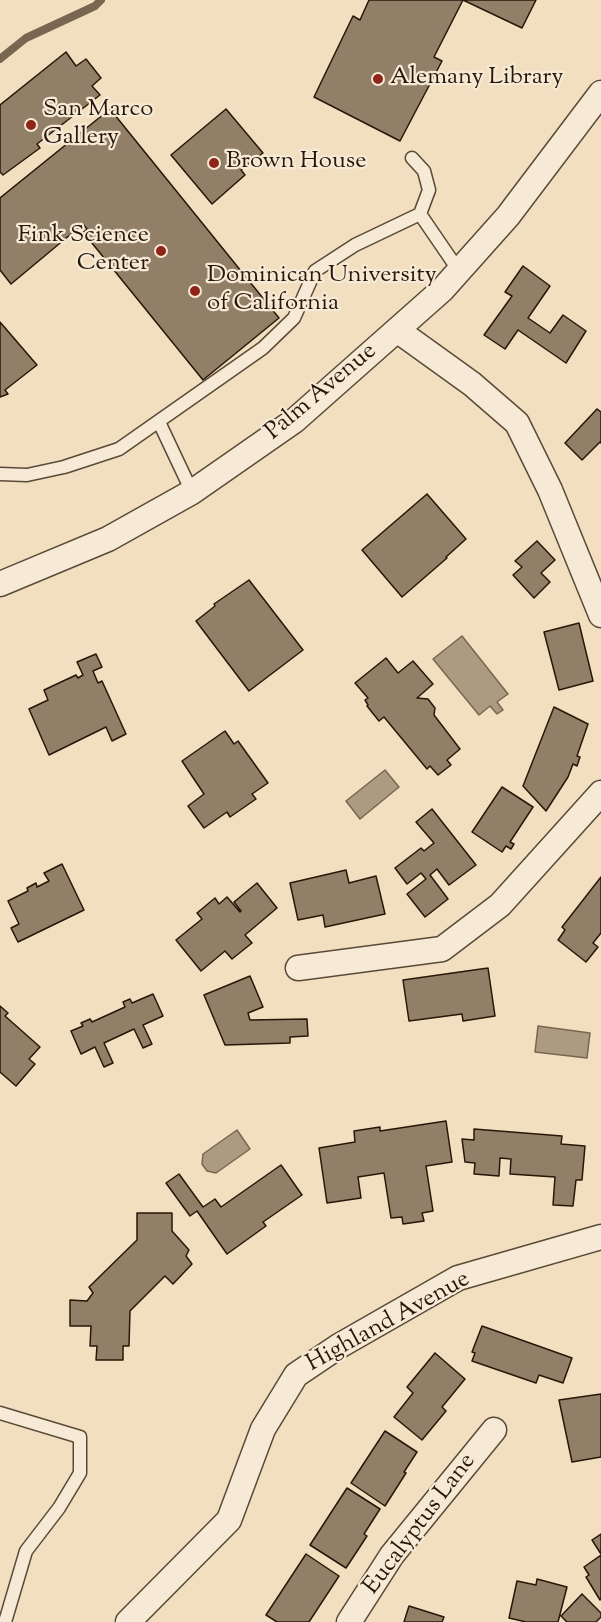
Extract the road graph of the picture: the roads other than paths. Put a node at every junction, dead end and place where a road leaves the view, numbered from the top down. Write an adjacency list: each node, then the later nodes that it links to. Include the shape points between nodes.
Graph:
1 (601, 93): 4 (street, Palm Avenue, via 508,216)
2 (412, 158): 3 (lane, via 424,171 429,189)
3 (420, 214): 4 (lane); 6 (lane, via 355,245 315,271 294,318 263,348)
4 (459, 271): 5 (street, Palm Avenue)
5 (397, 330): 8 (street, Palm Avenue, via 294,421); 10 (street, via 472,384 517,423 550,490)
6 (159, 422): 7 (lane, via 119,449 86,460 27,476); 8 (lane)
7 (0, 474)
8 (192, 492): 9 (street, Palm Avenue, via 108,539)
9 (0, 584)
10 (601, 615)
11 (601, 793): 12 (street, via 500,905 442,949)
12 (298, 968)
13 (601, 1237): 17 (street, Highland Avenue, via 458,1278 296,1375 263,1430 229,1520)
14 (0, 1413): 16 (lane, via 80,1437 80,1473 26,1551)
15 (494, 1430): 18 (street, Eucalyptus Lane, via 393,1555)
16 (5, 1622)
17 (128, 1622)
18 (349, 1622)

